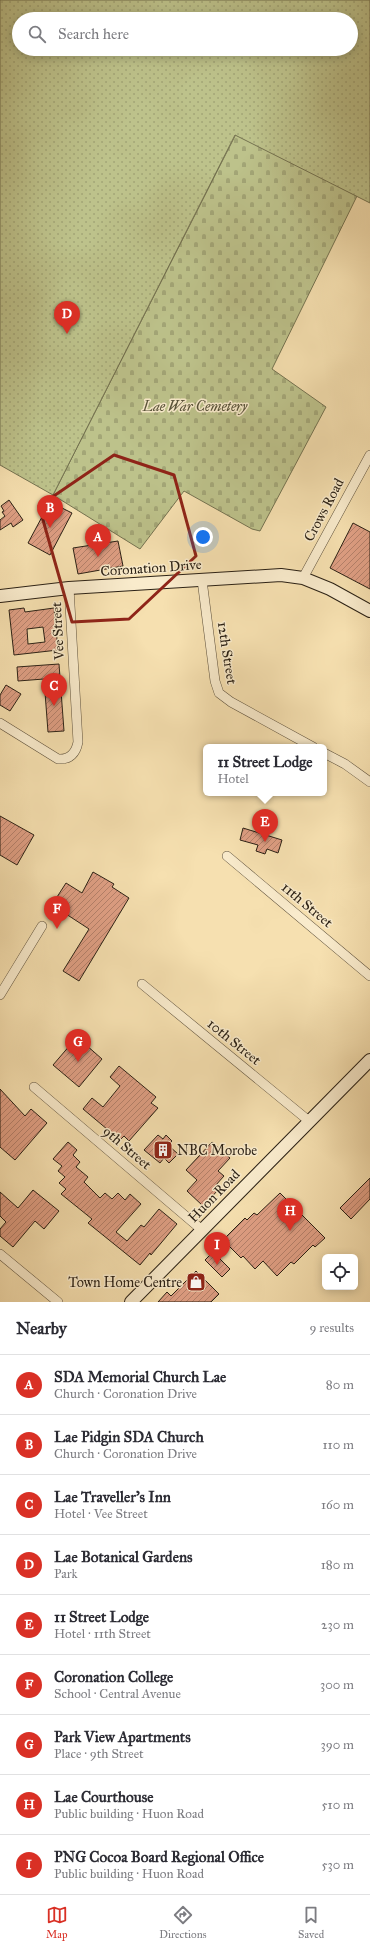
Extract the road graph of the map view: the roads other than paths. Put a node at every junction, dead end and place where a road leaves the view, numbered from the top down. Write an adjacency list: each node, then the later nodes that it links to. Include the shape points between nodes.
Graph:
1 (370, 455): 2 (street, Crows Road)
2 (303, 578): 3 (street, Coronation Drive, via 281,575); 6 (street, Coronation Drive, via 330,589)
3 (202, 580): 4 (street, Coronation Drive); 8 (street, 12th Street, via 215,681 219,694)
4 (69, 588): 5 (street, Coronation Drive); 7 (street, Vee Street, via 78,742 75,753 58,759)
5 (0, 596)
6 (370, 611)
7 (0, 723)
8 (308, 744)
9 (327, 755): 10 (street)
10 (370, 782)
11 (226, 856): 13 (street, 11th Street)
12 (42, 926): 15 (street)
13 (370, 976)
14 (142, 984): 18 (street, 10th Street)
15 (0, 995)
16 (370, 1060): 18 (street, Huon Road)
17 (34, 1087): 19 (street, 9th Street)
18 (309, 1121): 19 (street, Huon Road)
19 (202, 1230): 22 (street, Huon Road)
20 (0, 1254): 21 (street)
21 (58, 1302)
22 (131, 1302)

